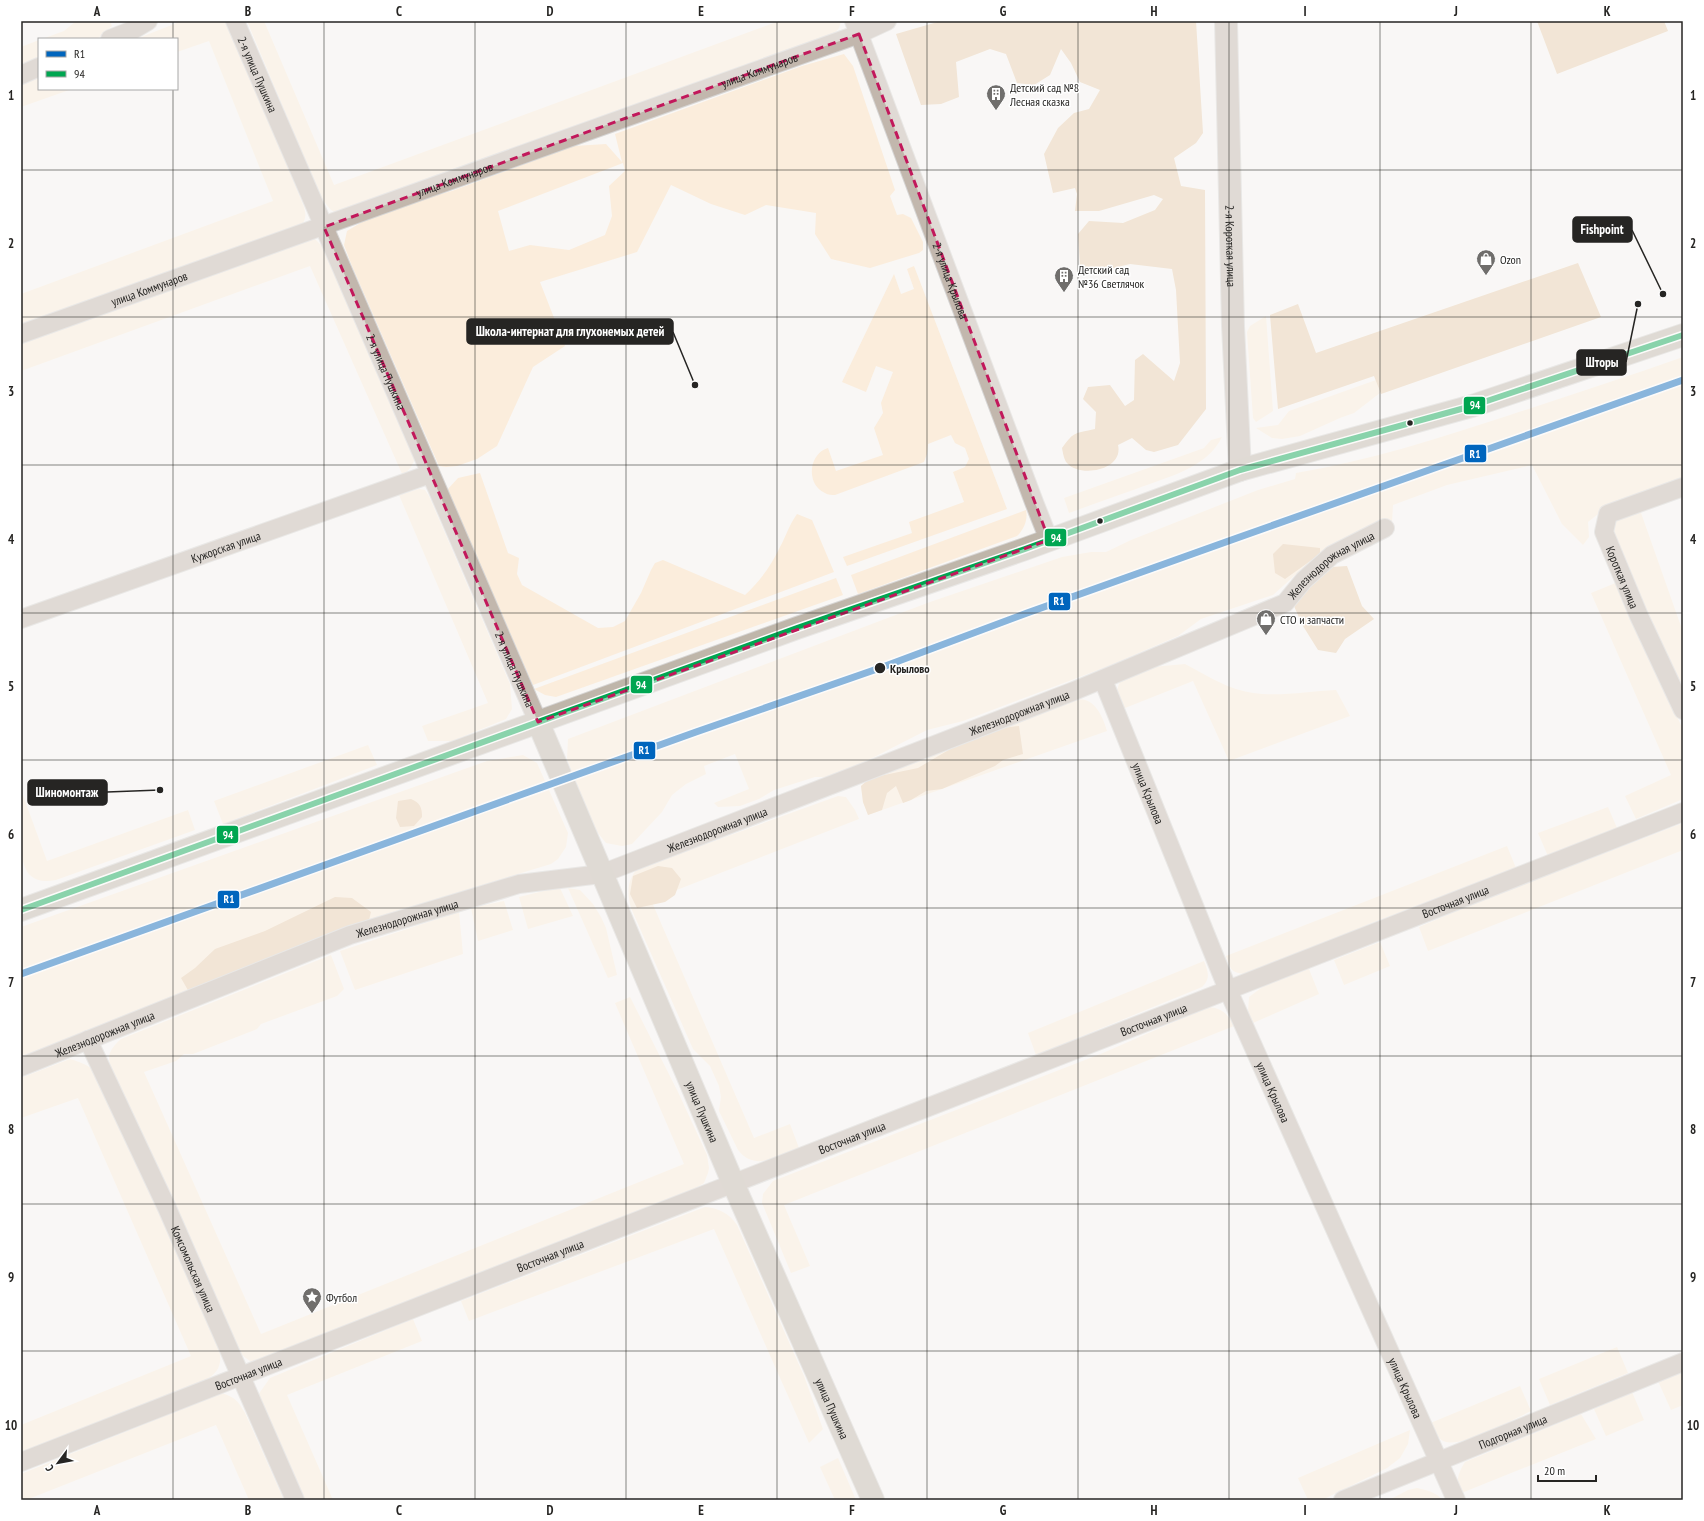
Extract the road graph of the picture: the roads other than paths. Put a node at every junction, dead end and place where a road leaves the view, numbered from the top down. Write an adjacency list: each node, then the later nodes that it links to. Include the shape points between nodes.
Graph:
1 (148, 21): 5 (street)
2 (235, 21): 10 (street, 2-я улица Пушкина)
3 (887, 21): 6 (street, улица Коммунаров)
4 (1226, 21): 13 (street, 2-я Короткая улица, via 1233,326)
5 (132, 25): 7 (street)
6 (856, 28): 10 (street, улица Коммунаров); 17 (street, 2-я улица Крылова)
7 (112, 38)
8 (38, 67): 9 (street)
9 (21, 75)
10 (324, 227): 11 (street, улица Коммунаров); 14 (street, 2-я улица Пушкина)
11 (21, 334)
12 (1683, 335): 13 (main road, via 1472,406)
13 (1240, 470): 17 (main road)
14 (430, 474): 18 (street, Кужорская улица); 21 (street, 2-я улица Пушкина)
15 (1683, 487): 20 (street, Короткая улица, via 1608,514 1604,532)
16 (1385, 528): 19 (street, Железнодорожная улица, via 1332,555 1304,580 1285,604)
17 (1049, 540): 21 (main road)
18 (21, 619)
19 (1102, 680): 23 (street, Железнодорожная улица); 25 (street, улица Крылова)
20 (1683, 710)
21 (538, 722): 23 (main road, улица Пушкина); 24 (main road)
22 (1683, 812): 25 (street, Восточная улица)
23 (601, 874): 26 (street, Железнодорожная улица, via 519,884 350,935); 28 (main road, улица Пушкина)
24 (22, 904)
25 (1228, 990): 28 (street, Восточная улица); 31 (street, улица Крылова)
26 (88, 1040): 27 (street, Железнодорожная улица); 30 (street, Комсомольская улица, via 167,1208)
27 (21, 1067)
28 (733, 1183): 30 (street, Восточная улица); 34 (main road, улица Пушкина)
29 (1683, 1362): 31 (street, Подгорная улица)
30 (240, 1376): 32 (street, Восточная улица); 33 (street, Комсомольская улица)
31 (1439, 1461): 35 (street, Подгорная улица); 36 (street, улица Крылова)
32 (21, 1462)
33 (295, 1500)
34 (873, 1500)
35 (1343, 1500)
36 (1456, 1500)

